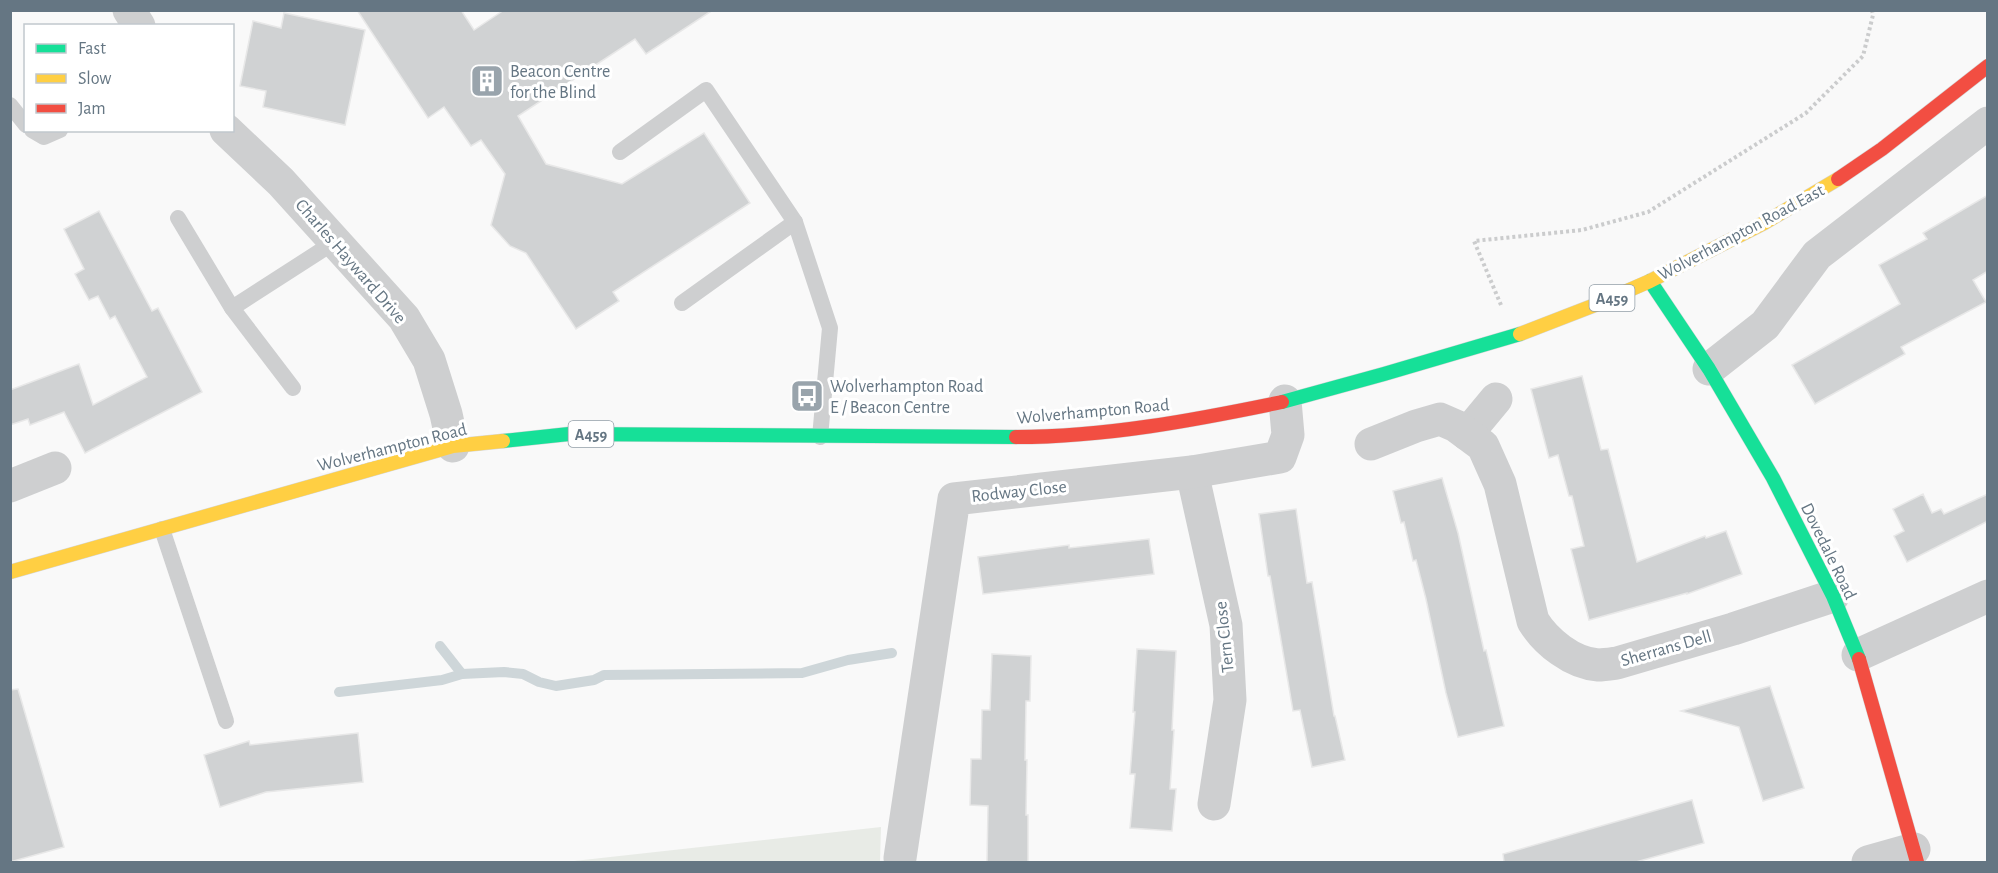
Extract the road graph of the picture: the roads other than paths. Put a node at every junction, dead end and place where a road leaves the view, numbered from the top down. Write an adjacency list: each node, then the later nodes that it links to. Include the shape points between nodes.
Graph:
1 (129, 10): 2 (street)
2 (138, 24)
3 (1988, 66): 14 (main road, Wolverhampton Road East / A459, via 1882,149 1824,188 1764,224)
4 (10, 105): 5 (lane)
5 (24, 122)
6 (1988, 123): 17 (street, via 1817,255 1765,325)
7 (36, 132): 8 (lane, via 45,137)
8 (56, 132)
9 (228, 132): 13 (street, Charles Hayward Drive)
10 (620, 152): 12 (lane, via 706,90)
11 (178, 218): 16 (lane)
12 (795, 222): 15 (lane); 23 (lane, via 830,328)
13 (336, 241): 16 (lane); 25 (street, Charles Hayward Drive, via 404,318 429,360)
14 (1650, 281): 17 (main road, Dovedale Road); 20 (main road, Wolverhampton Road East / A459, via 1514,336)
15 (682, 303)
16 (232, 308): 18 (lane)
17 (1708, 369): 31 (main road, Dovedale Road, via 1773,478)
18 (293, 388)
19 (1497, 399): 22 (street)
20 (1285, 400): 21 (main road, Wolverhampton Road East / A459); 27 (street, Rodway Close, via 1288,435 1280,457)
21 (1188, 421): 23 (main road, Wolverhampton Road / A459, via 1051,436)
22 (1467, 434): 24 (street, Sherrans Dell, via 1440,419); 31 (street, Sherrans Dell, via 1483,446 1500,484 1533,621 1541,634 1578,660 1597,665 1617,663)
23 (820, 437): 25 (main road, Wolverhampton Road / A459, via 569,434)
24 (1371, 444)
25 (453, 446): 29 (main road, Wolverhampton Road / A459)
26 (55, 468): 28 (street)
27 (1192, 472): 35 (street, Tern Close, via 1226,625 1230,700); 37 (street, Rodway Close, via 954,499)
28 (10, 486)
29 (162, 529): 30 (main road, Wolverhampton Road / A459); 34 (lane)
30 (10, 572)
31 (1833, 596): 33 (main road, Dovedale Road)
32 (1988, 596): 33 (street)
33 (1858, 655): 36 (main road, Dovedale Road)
34 (226, 721)
35 (1214, 804)
36 (1916, 856): 38 (street)
37 (900, 858)
38 (1868, 862)

